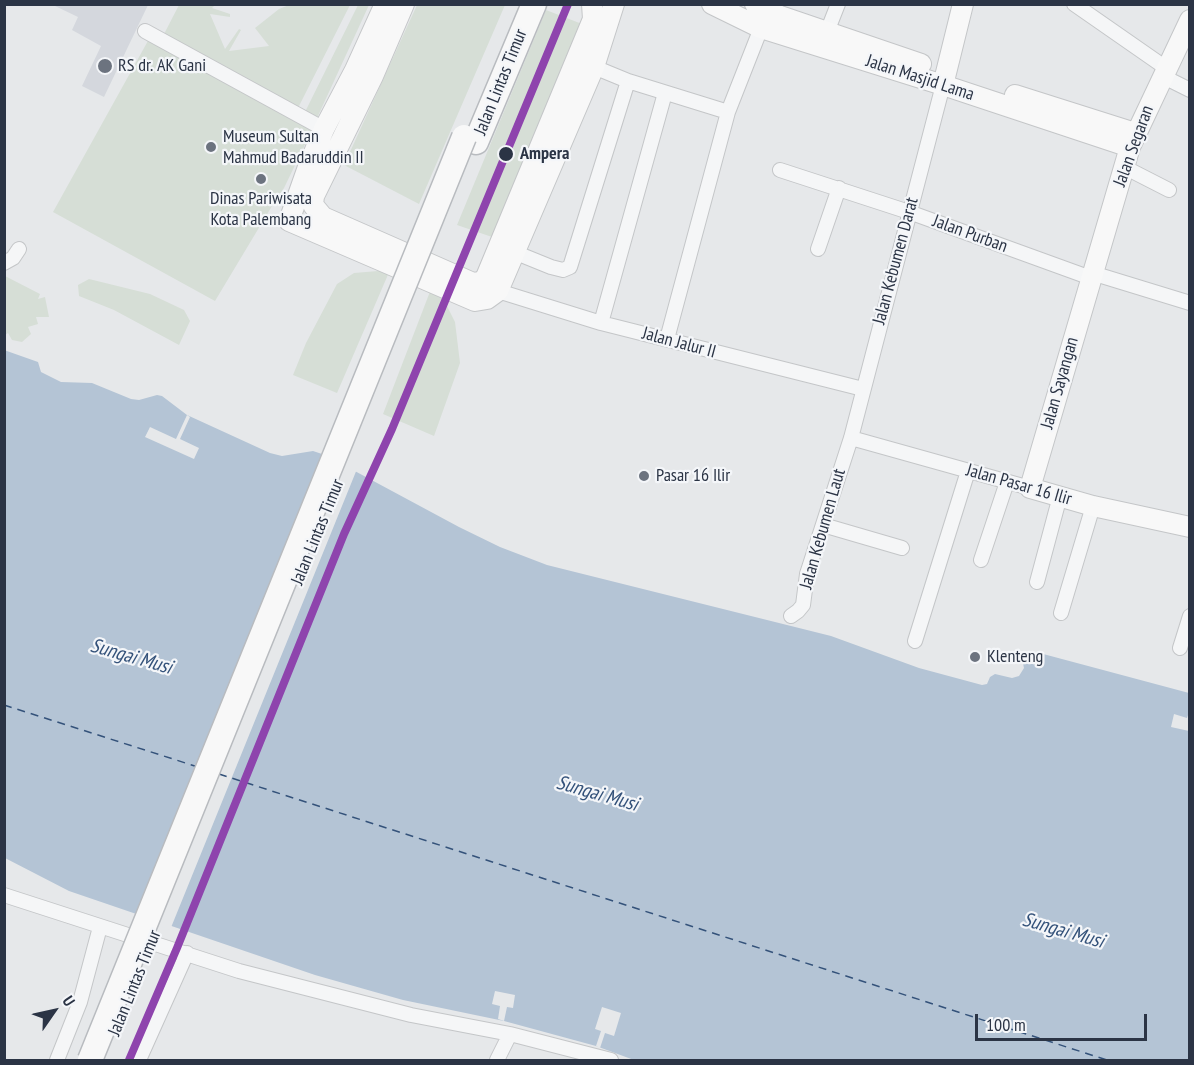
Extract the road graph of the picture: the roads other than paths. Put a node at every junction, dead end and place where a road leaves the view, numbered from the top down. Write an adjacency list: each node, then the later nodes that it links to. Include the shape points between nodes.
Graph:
1 (384, 4): 16 (main road)
2 (404, 4): 16 (main road)
3 (712, 4): 11 (main road, Jalan Masjid Lama)
4 (755, 4): 13 (main road)
5 (838, 4): 13 (street)
6 (963, 4): 17 (main road)
7 (1074, 4): 15 (street)
8 (530, 7): 23 (highway, Jalan Lintas Timur)
9 (602, 10): 14 (main road); 16 (main road, via 591,25 481,282 473,283 323,217 313,205)
10 (1190, 20): 15 (main road, Jalan Segaran)
11 (760, 28): 17 (main road, Jalan Masjid Lama); 21 (street)
12 (145, 31): 22 (street)
13 (827, 32): 17 (main road)
14 (594, 68): 18 (street); 32 (main road)
15 (1164, 72): 19 (street); 24 (main road, Jalan Segaran)
16 (364, 73): 22 (main road)
17 (944, 79): 24 (main road, Jalan Masjid Lama); 29 (street, Jalan Kebumen Darat)
18 (628, 81): 20 (street); 32 (street, via 570,267 551,267)
19 (1190, 90)
20 (665, 93): 21 (street); 37 (street)
21 (728, 112): 38 (street)
22 (324, 129): 35 (main road, via 289,221 475,301)
23 (470, 140): 62 (highway, Jalan Lintas Timur, bridge); 63 (highway, Jalan Lintas Timur)
24 (1132, 140): 25 (main road, Jalan Segaran)
25 (1124, 167): 28 (street); 34 (main road, Jalan Segaran)
26 (780, 170): 27 (street, Jalan Purban)
27 (839, 188): 29 (street, Jalan Purban); 31 (street)
28 (1169, 190)
29 (909, 212): 34 (street, Jalan Purban); 39 (street, Jalan Kebumen Darat)
30 (20, 249): 33 (street)
31 (818, 249)
32 (514, 252): 35 (main road)
33 (4, 263)
34 (1092, 275): 36 (street, Jalan Purban); 43 (main road, Jalan Sayangan)
35 (498, 291): 37 (street, Jalan Jalur II)
36 (1190, 303)
37 (601, 322): 38 (street, Jalan Jalur II)
38 (667, 339): 39 (street, Jalan Jalur II)
39 (863, 389): 40 (street, Jalan Kebumen Darat)
40 (851, 438): 41 (street, Jalan Pasar 16 Ilir); 46 (street, Jalan Kebumen Laut)
41 (968, 471): 42 (street, Jalan Pasar 16 Ilir); 54 (street)
42 (1007, 482): 43 (street, Jalan Pasar 16 Ilir); 49 (street)
43 (1030, 488): 44 (main road, Jalan Pasar 16 Ilir)
44 (1060, 496): 45 (main road, Jalan Pasar 16 Ilir); 50 (street)
45 (1093, 506): 47 (main road, Jalan Pasar 16 Ilir); 51 (street)
46 (823, 525): 48 (street); 52 (street, Jalan Kebumen Laut, via 807,574 803,605)
47 (1190, 527)
48 (902, 548)
49 (981, 560)
50 (1037, 582)
51 (1061, 613)
52 (791, 616)
53 (1190, 616): 55 (street)
54 (915, 641)
55 (1180, 648)
56 (4, 895): 57 (street)
57 (100, 927): 58 (street); 61 (street, via 80,1002)
58 (187, 953): 59 (street, via 239,971 411,1015); 64 (street)
59 (510, 1034): 60 (street); 65 (street)
60 (596, 1058): 66 (street)
61 (57, 1060)
62 (90, 1060)
63 (103, 1060)
64 (139, 1060)
65 (497, 1060)
66 (611, 1060)

